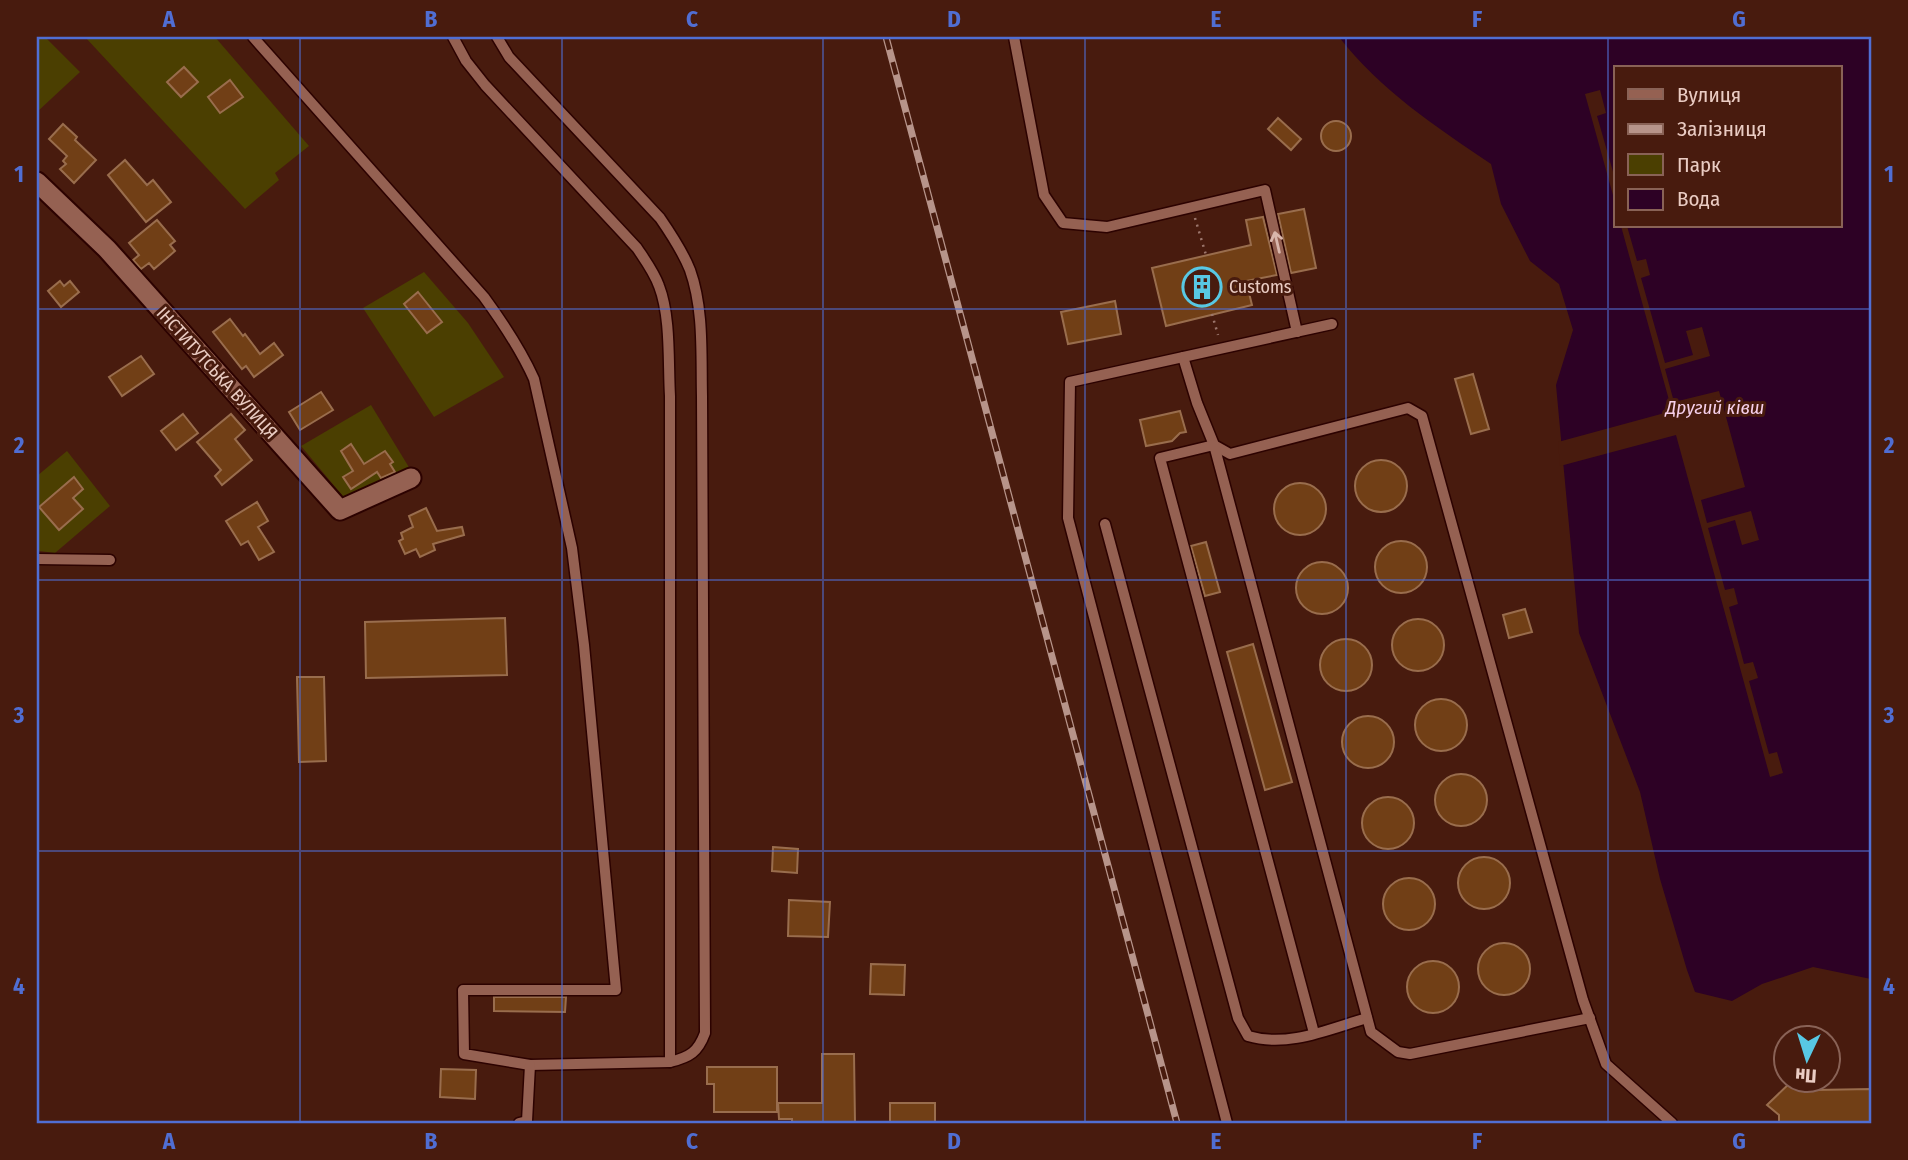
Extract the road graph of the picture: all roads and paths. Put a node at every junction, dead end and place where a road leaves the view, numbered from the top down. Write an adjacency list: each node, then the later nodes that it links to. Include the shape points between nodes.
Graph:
1 (253, 37): 22 (lane, via 484,297 522,352 534,379 572,548 616,990 463,990 464,1054)
2 (453, 37): 21 (lane, via 485,85 637,248 660,287 665,309 670,396)
3 (497, 37): 21 (lane, via 509,57 660,218 690,270 697,298 702,396 705,1033 688,1058)
4 (1014, 37): 6 (lane, via 1044,195 1063,223 1107,227)
5 (37, 182): 14 (street, ІНСТИТУТСЬКА ВУЛИЦЯ, via 107,249 341,510)
6 (1191, 206): 7 (path); 10 (lane, one-way to 6, via 1265,190)
7 (1206, 255)
8 (1212, 314): 11 (path)
9 (1332, 324): 10 (lane)
10 (1297, 332): 11 (lane)
11 (1221, 349): 12 (lane)
12 (1184, 357): 13 (lane); 24 (lane, via 1070,382 1069,518)
13 (1214, 445): 18 (lane); 19 (lane, via 1230,454 1408,408 1422,416); 20 (lane, via 1160,458)
14 (411, 478)
15 (1105, 524): 20 (lane, via 1238,1018 1248,1036 1265,1041)
16 (37, 559): 17 (lane)
17 (110, 560)
18 (1367, 1018): 19 (lane, via 1370,1032 1398,1052 1410,1054); 20 (lane)
19 (1590, 1018): 25 (lane, via 1606,1064)
20 (1314, 1033)
21 (670, 1062): 22 (lane)
22 (530, 1065): 23 (lane, via 527,1121)
23 (519, 1123)
24 (1227, 1123)
25 (1672, 1123)

